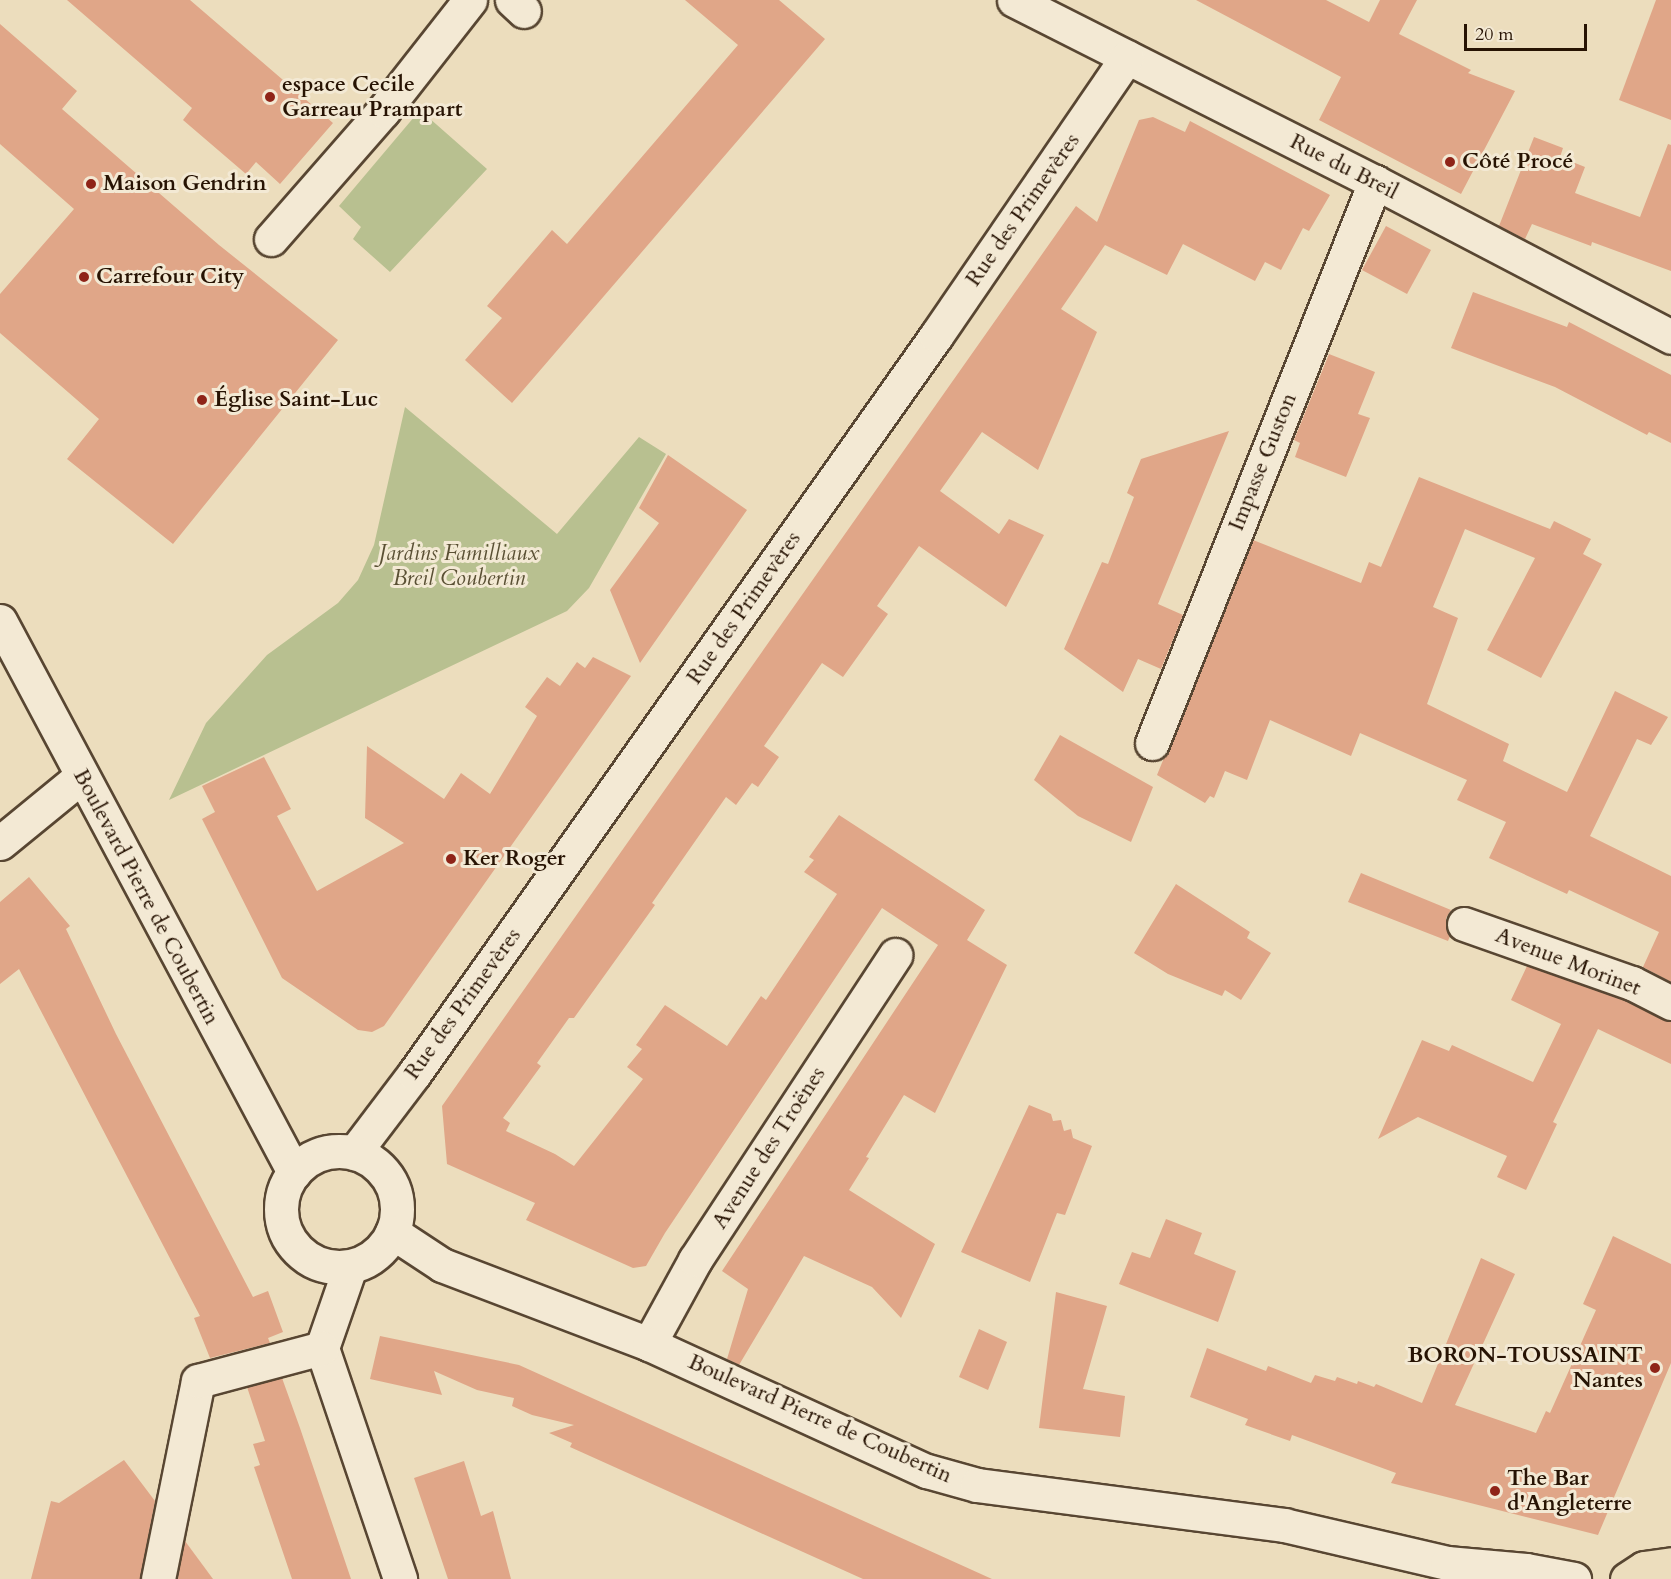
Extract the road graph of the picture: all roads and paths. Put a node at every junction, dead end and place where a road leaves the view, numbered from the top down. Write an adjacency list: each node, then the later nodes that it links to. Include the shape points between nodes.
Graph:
1 (470, 0): 5 (street, via 383,111)
2 (1014, 0): 3 (street, Rue du Breil)
3 (1127, 57): 4 (street, Rue du Breil); 14 (street, Rue des Primevères, via 936,336 414,1074)
4 (1375, 182): 6 (street, Rue du Breil); 8 (street, Impasse Guston)
5 (271, 239)
6 (1671, 337)
7 (0, 621): 9 (street, Boulevard Pierre de Coubertin)
8 (1152, 743)
9 (82, 776): 10 (street); 15 (street, Boulevard Pierre de Coubertin)
10 (0, 843)
11 (1464, 924): 13 (street, Avenue Morinet, via 1632,983)
12 (895, 955): 18 (street, Avenue des Troënes, via 695,1260)
13 (1671, 1003)
14 (354, 1153): 15 (street, via 326,1152 309,1159); 16 (street, via 380,1168 392,1184 397,1213)
15 (294, 1172): 17 (street, via 284,1190 280,1212 291,1243 317,1263)
16 (392, 1232): 17 (street, via 375,1255); 18 (street, Boulevard Pierre de Coubertin, via 442,1265)
17 (350, 1267): 19 (street)
18 (649, 1344): 20 (street, Boulevard Pierre de Coubertin, via 927,1471 977,1485 1284,1525)
19 (322, 1348): 21 (street, via 198,1382); 22 (street)
20 (1447, 1563): 23 (street, Boulevard Pierre de Coubertin); 24 (street, Boulevard Pierre de Coubertin)
21 (158, 1579)
22 (400, 1579)
23 (1478, 1579)
24 (1574, 1579)

